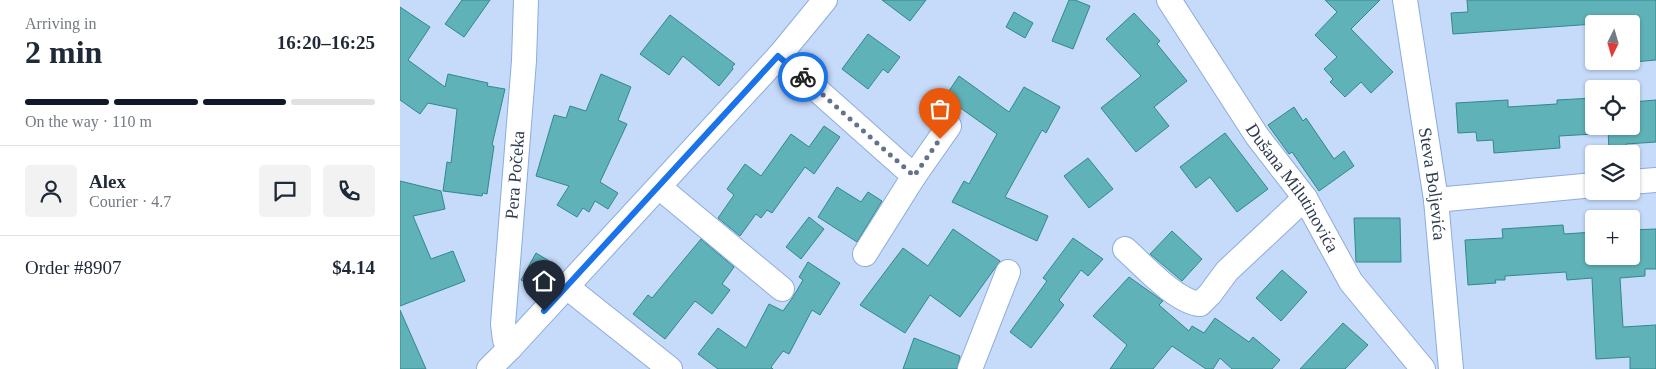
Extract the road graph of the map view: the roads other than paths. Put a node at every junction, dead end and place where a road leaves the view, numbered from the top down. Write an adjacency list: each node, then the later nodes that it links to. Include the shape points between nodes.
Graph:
1 (526, 0): 19 (street, Pera Počeka, via 503,324 505,340)
2 (825, 0): 5 (street)
3 (1169, 0): 12 (street, Dušana Milutinovića, via 1257,136)
4 (1405, 0): 13 (street, Steva Boljevića)
5 (778, 56): 7 (street); 10 (street)
6 (949, 126): 7 (street)
7 (914, 176): 15 (street)
8 (1656, 180): 9 (street)
9 (1640, 181)
10 (659, 186): 17 (street); 18 (street)
11 (1585, 187): 13 (street)
12 (1305, 198): 14 (street, via 1227,271 1200,304 1178,297); 23 (street, Dušana Milutinovića, via 1351,282)
13 (1436, 200): 24 (street, Steva Boljevića)
14 (1125, 249)
15 (865, 254)
16 (1008, 272): 22 (street)
17 (567, 286): 19 (street); 21 (street)
18 (782, 288)
19 (510, 348): 20 (street)
20 (489, 369)
21 (670, 369)
22 (970, 369)
23 (1423, 369)
24 (1451, 369)

